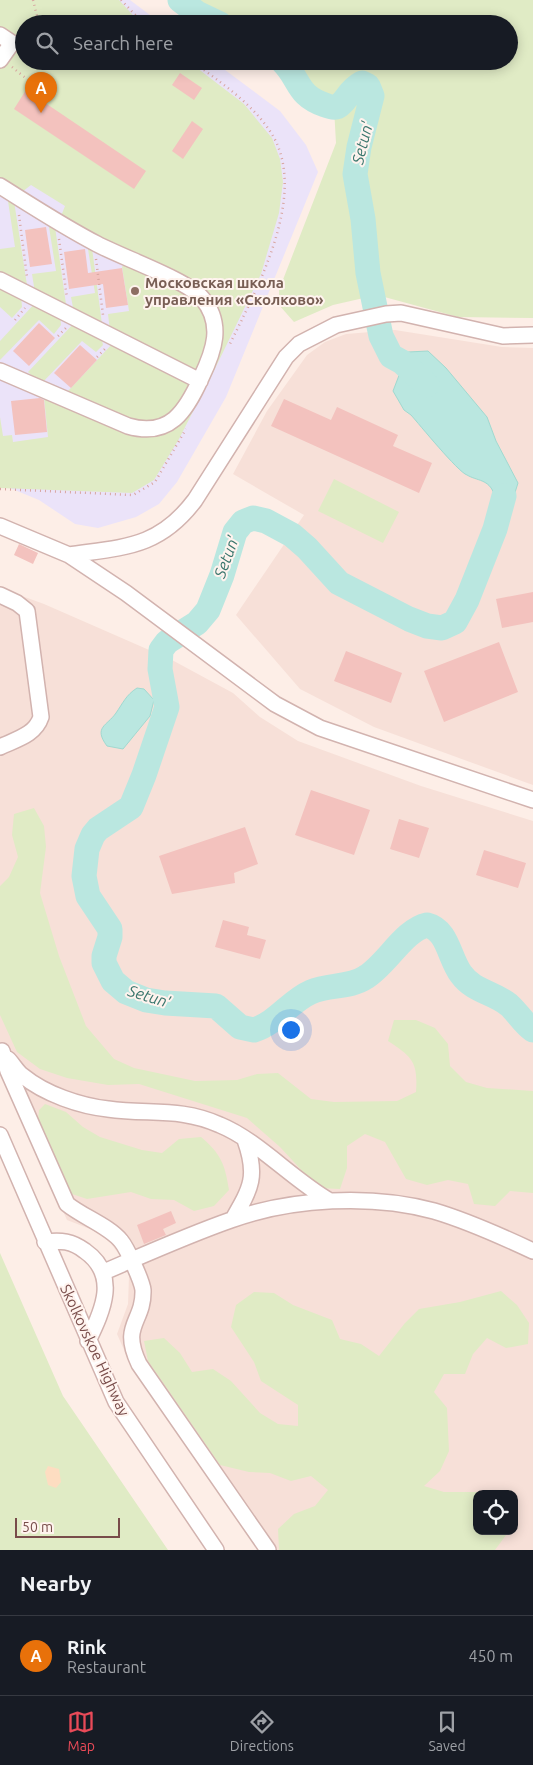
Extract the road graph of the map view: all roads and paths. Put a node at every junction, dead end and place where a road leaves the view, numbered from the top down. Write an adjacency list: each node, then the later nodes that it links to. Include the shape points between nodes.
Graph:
1 (32, 0): 3 (path)
2 (121, 0): 4 (path)
3 (36, 15)
4 (135, 15)
5 (0, 35): 6 (street, via 12,43)
6 (0, 60)
7 (15, 60): 8 (path, via 11,67)
8 (28, 80)
9 (0, 186): 19 (street, via 98,245 197,293 212,315 216,335 212,355)
10 (18, 206): 14 (path)
11 (58, 232): 15 (path)
12 (95, 252): 16 (path)
13 (0, 280): 14 (street)
14 (29, 294): 15 (street)
15 (69, 315): 16 (street)
16 (105, 333): 19 (street)
17 (533, 335): 21 (street, via 503,336 401,313 336,326 299,344 286,357 195,500 177,521 151,539 132,545)
18 (0, 371): 19 (street, via 128,426 143,429 163,426 178,418)
19 (200, 381)
20 (0, 526): 21 (street)
21 (69, 555): 24 (street, via 275,704 320,728)
22 (0, 595): 23 (street, via 28,611 41,716 37,727 28,734)
23 (0, 747)
24 (533, 800)
25 (1, 1049): 27 (street, via 22,1076 82,1104 198,1116); 32 (street, via 67,1204 121,1240)
26 (0, 1135): 30 (street, Skolkovskoe Highway)
27 (245, 1140): 28 (street); 29 (street, via 252,1160 253,1177)
28 (330, 1201): 29 (street); 31 (street, via 381,1201 434,1211)
29 (233, 1219): 32 (street)
30 (45, 1242): 33 (street, via 58,1240 76,1244 94,1257); 34 (street, Skolkovskoe Highway)
31 (533, 1251)
32 (131, 1260): 33 (street); 36 (street, via 143,1289 130,1333 135,1356)
33 (104, 1272): 34 (street, via 102,1313)
34 (88, 1341): 35 (street, Skolkovskoe Highway, via 116,1402)
35 (216, 1550)
36 (268, 1550)

